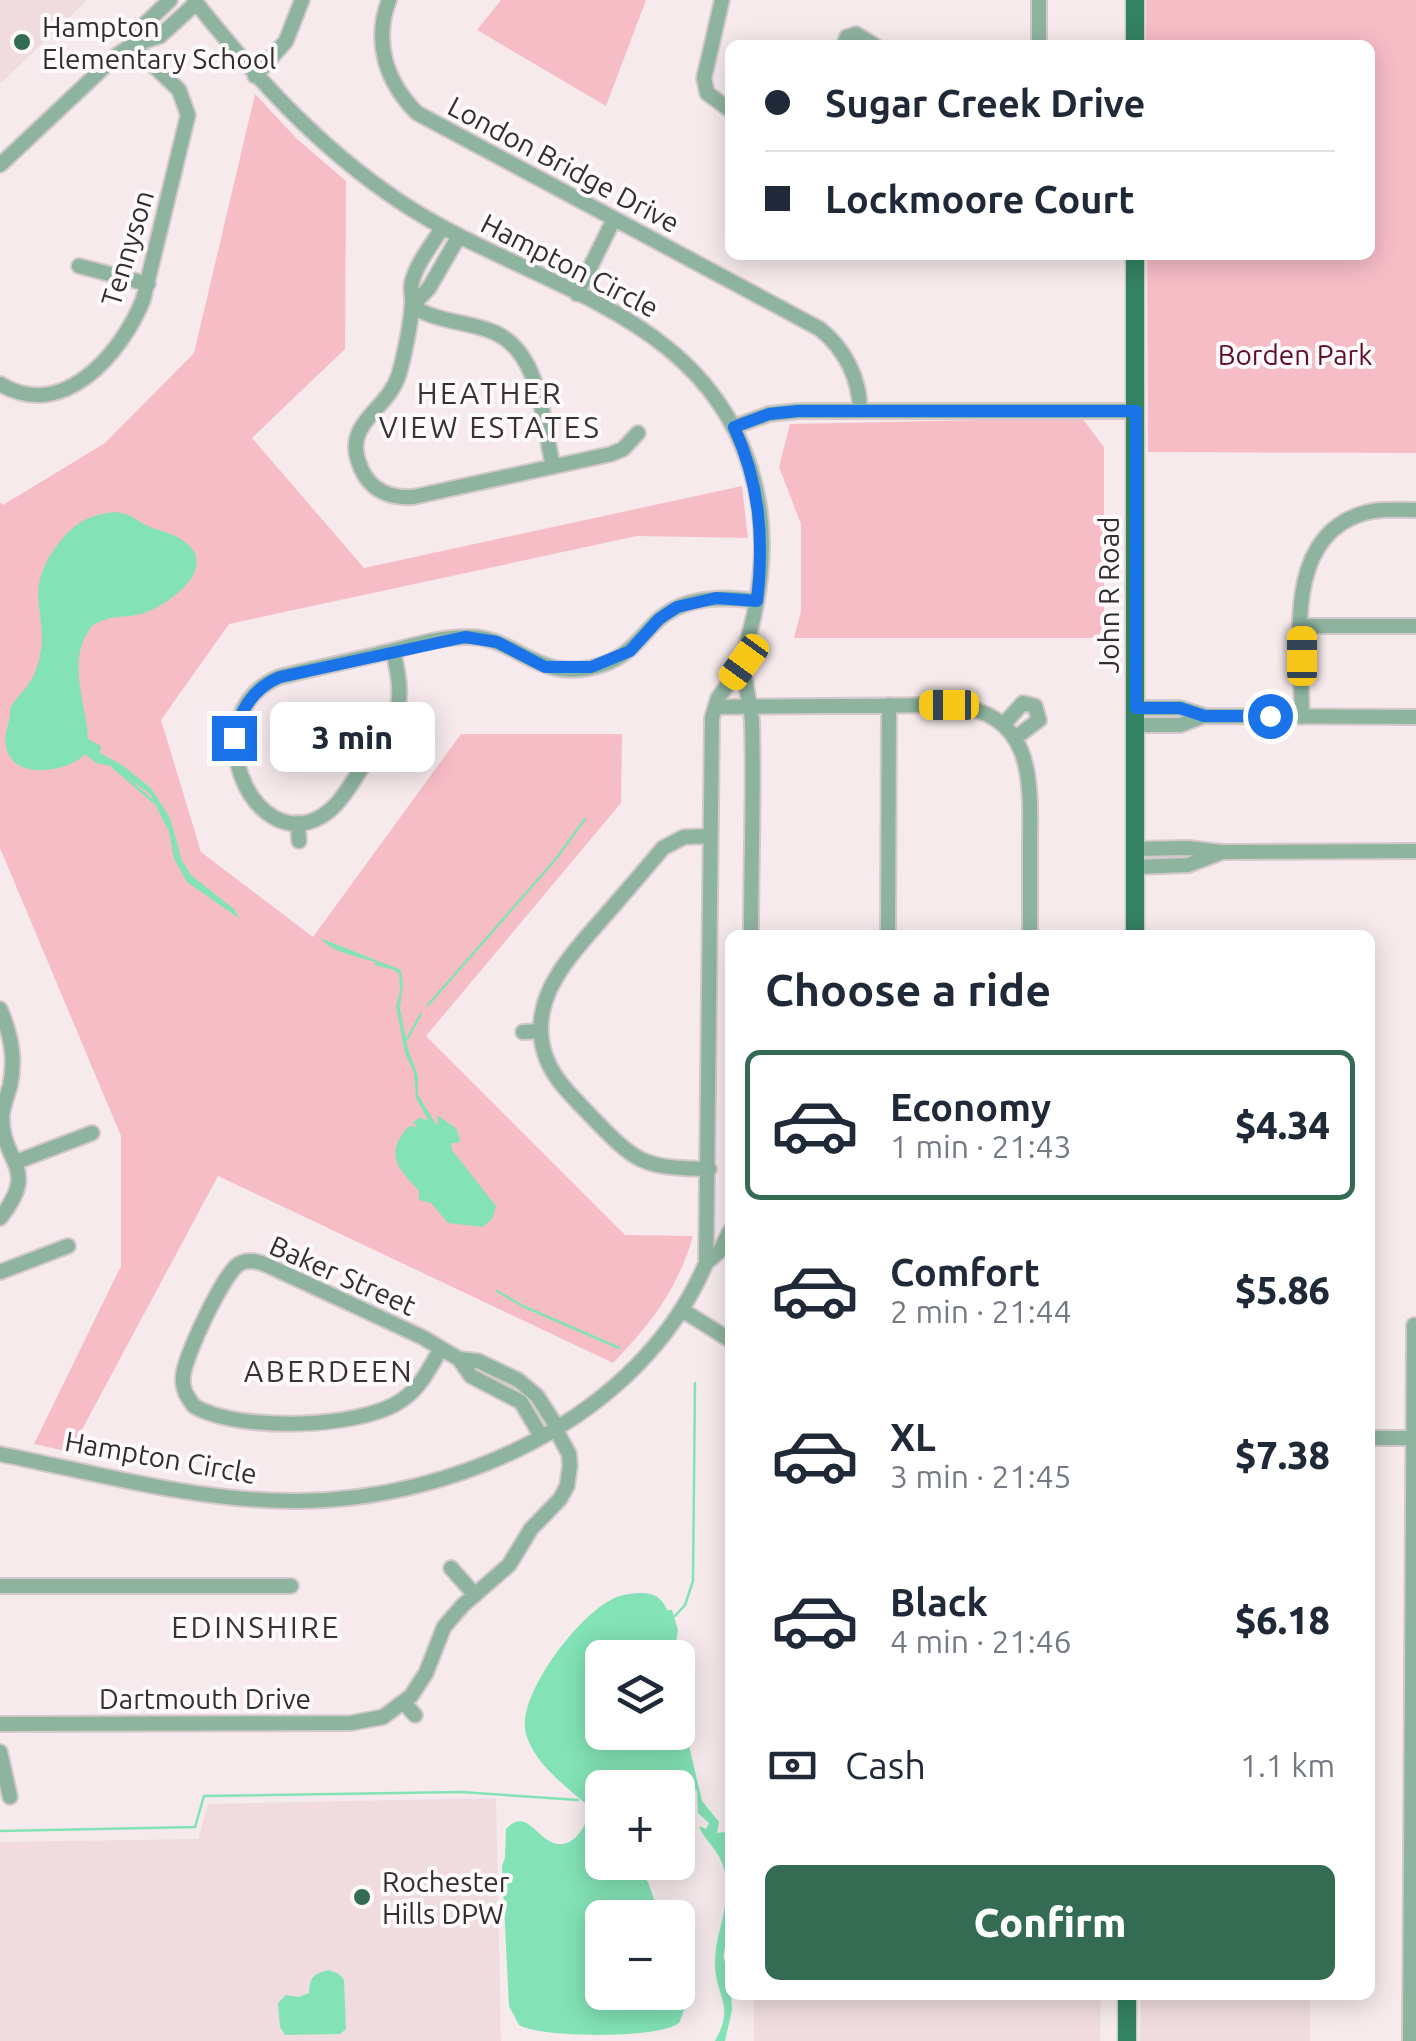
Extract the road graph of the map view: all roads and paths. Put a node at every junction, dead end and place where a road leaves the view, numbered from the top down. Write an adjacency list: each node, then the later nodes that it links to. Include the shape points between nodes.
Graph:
1 (170, 0): 10 (street)
2 (302, 0): 11 (street, via 286,41)
3 (389, 0): 14 (street, London Bridge Drive, via 385,62 417,113)
4 (722, 0): 12 (street, via 704,85)
5 (1039, 0): 8 (street)
6 (1136, 0): 9 (main road)
7 (195, 1): 10 (street, via 160,36); 11 (street, Hampton Circle)
8 (1038, 40)
9 (1135, 40)
10 (132, 45): 13 (street); 19 (street, Tennyson, via 179,90 188,111)
11 (255, 76): 15 (street, Hampton Circle, via 338,156)
12 (725, 107)
13 (0, 165)
14 (614, 219): 20 (street); 23 (street, London Bridge Drive, via 820,329 846,357)
15 (442, 228): 16 (street, Hampton Circle); 21 (street, via 415,274)
16 (459, 236): 20 (street, Hampton Circle); 21 (street)
17 (1135, 260): 24 (main road, John R Road)
18 (79, 266): 19 (street)
19 (148, 284): 22 (street, Tennyson, via 126,332 81,382 38,396)
20 (577, 294): 25 (street, Hampton Circle, via 674,352)
21 (412, 306): 27 (street, via 496,333 522,354 532,372); 27 (street, via 394,387 357,440 370,483 412,497)
22 (0, 384)
23 (860, 411): 24 (street); 25 (street, via 782,412)
24 (1136, 411): 37 (main road, John R Road)
25 (734, 427): 29 (street, Hampton Circle, via 759,504)
26 (638, 433): 27 (street, via 624,449)
27 (552, 466)
28 (1416, 510): 30 (street, via 1363,513 1327,535 1304,578)
29 (757, 601): 32 (street, via 716,598 677,607 630,651 584,668 545,667 476,637); 33 (street, Hampton Circle)
30 (1302, 626): 31 (street); 38 (street)
31 (1416, 626)
32 (393, 650): 42 (street, via 401,688 396,718 336,805); 42 (street, via 280,677 244,707 234,744 243,780 269,814)
33 (744, 662): 35 (street, Hampton Circle); 36 (street, Hampton Circle)
34 (889, 705): 36 (street); 40 (street, via 962,706); 48 (street)
35 (716, 706): 36 (street); 43 (street, Hampton Circle)
36 (751, 706): 47 (street, Hampton Circle)
37 (1136, 716): 38 (street, via 1180,708 1204,716); 46 (main road, John R Road)
38 (1302, 717): 39 (street)
39 (1416, 717)
40 (1003, 725): 41 (street); 41 (street, via 1018,705 1035,706 1039,720)
41 (1016, 738): 49 (street, via 1030,780)
42 (298, 823): 44 (street)
43 (710, 836): 52 (street, via 663,848 564,965 544,1003); 56 (street, Hampton Circle)
44 (299, 841)
45 (1416, 850): 46 (street, via 1188,848)
46 (1135, 858): 50 (main road, John R Road)
47 (751, 930)
48 (888, 930)
49 (1030, 930)
50 (1135, 930)
51 (0, 1010): 55 (street, via 14,1060 2,1123)
52 (541, 1030): 53 (street); 56 (street, via 557,1078 626,1150 654,1166)
53 (523, 1032)
54 (92, 1133): 55 (street)
55 (16, 1162): 57 (street, via 16,1194)
56 (709, 1168): 60 (street, Hampton Circle)
57 (0, 1218)
58 (725, 1242): 60 (street, Hampton Circle)
59 (68, 1246): 61 (street)
60 (706, 1264): 62 (street, Hampton Circle)
61 (0, 1272)
62 (682, 1310): 64 (street); 69 (street, Hampton Circle, via 625,1376)
63 (1414, 1325): 71 (street)
64 (725, 1337)
65 (440, 1350): 65 (street, Baker Street, via 249,1260 227,1278 189,1355 184,1386 194,1406 224,1418 292,1422 354,1416 405,1398); 66 (street, Baker Street)
66 (459, 1359): 67 (street, Baker Street); 68 (street, Baker Street, via 471,1376)
67 (518, 1380): 68 (street); 69 (street, Baker Street, via 537,1396)
68 (509, 1394): 69 (street, Baker Street)
69 (551, 1430): 72 (street, Hampton Circle, via 423,1484 293,1502 218,1496); 73 (street, via 569,1454)
70 (1375, 1438): 71 (street)
71 (1413, 1438): 75 (street)
72 (0, 1454)
73 (569, 1478): 74 (street); 79 (street, via 510,1565)
74 (588, 1483)
75 (1414, 1522): 87 (street)
76 (451, 1568): 79 (street)
77 (0, 1586): 78 (street)
78 (290, 1586)
79 (475, 1594): 80 (street, via 444,1627 423,1680)
80 (404, 1703): 81 (street); 82 (street, Dartmouth Drive, via 352,1722)
81 (415, 1715)
82 (0, 1724)
83 (0, 1752): 84 (street)
84 (10, 1797)
85 (1127, 2000): 86 (main road)
86 (1127, 2041)
87 (1410, 2041)

